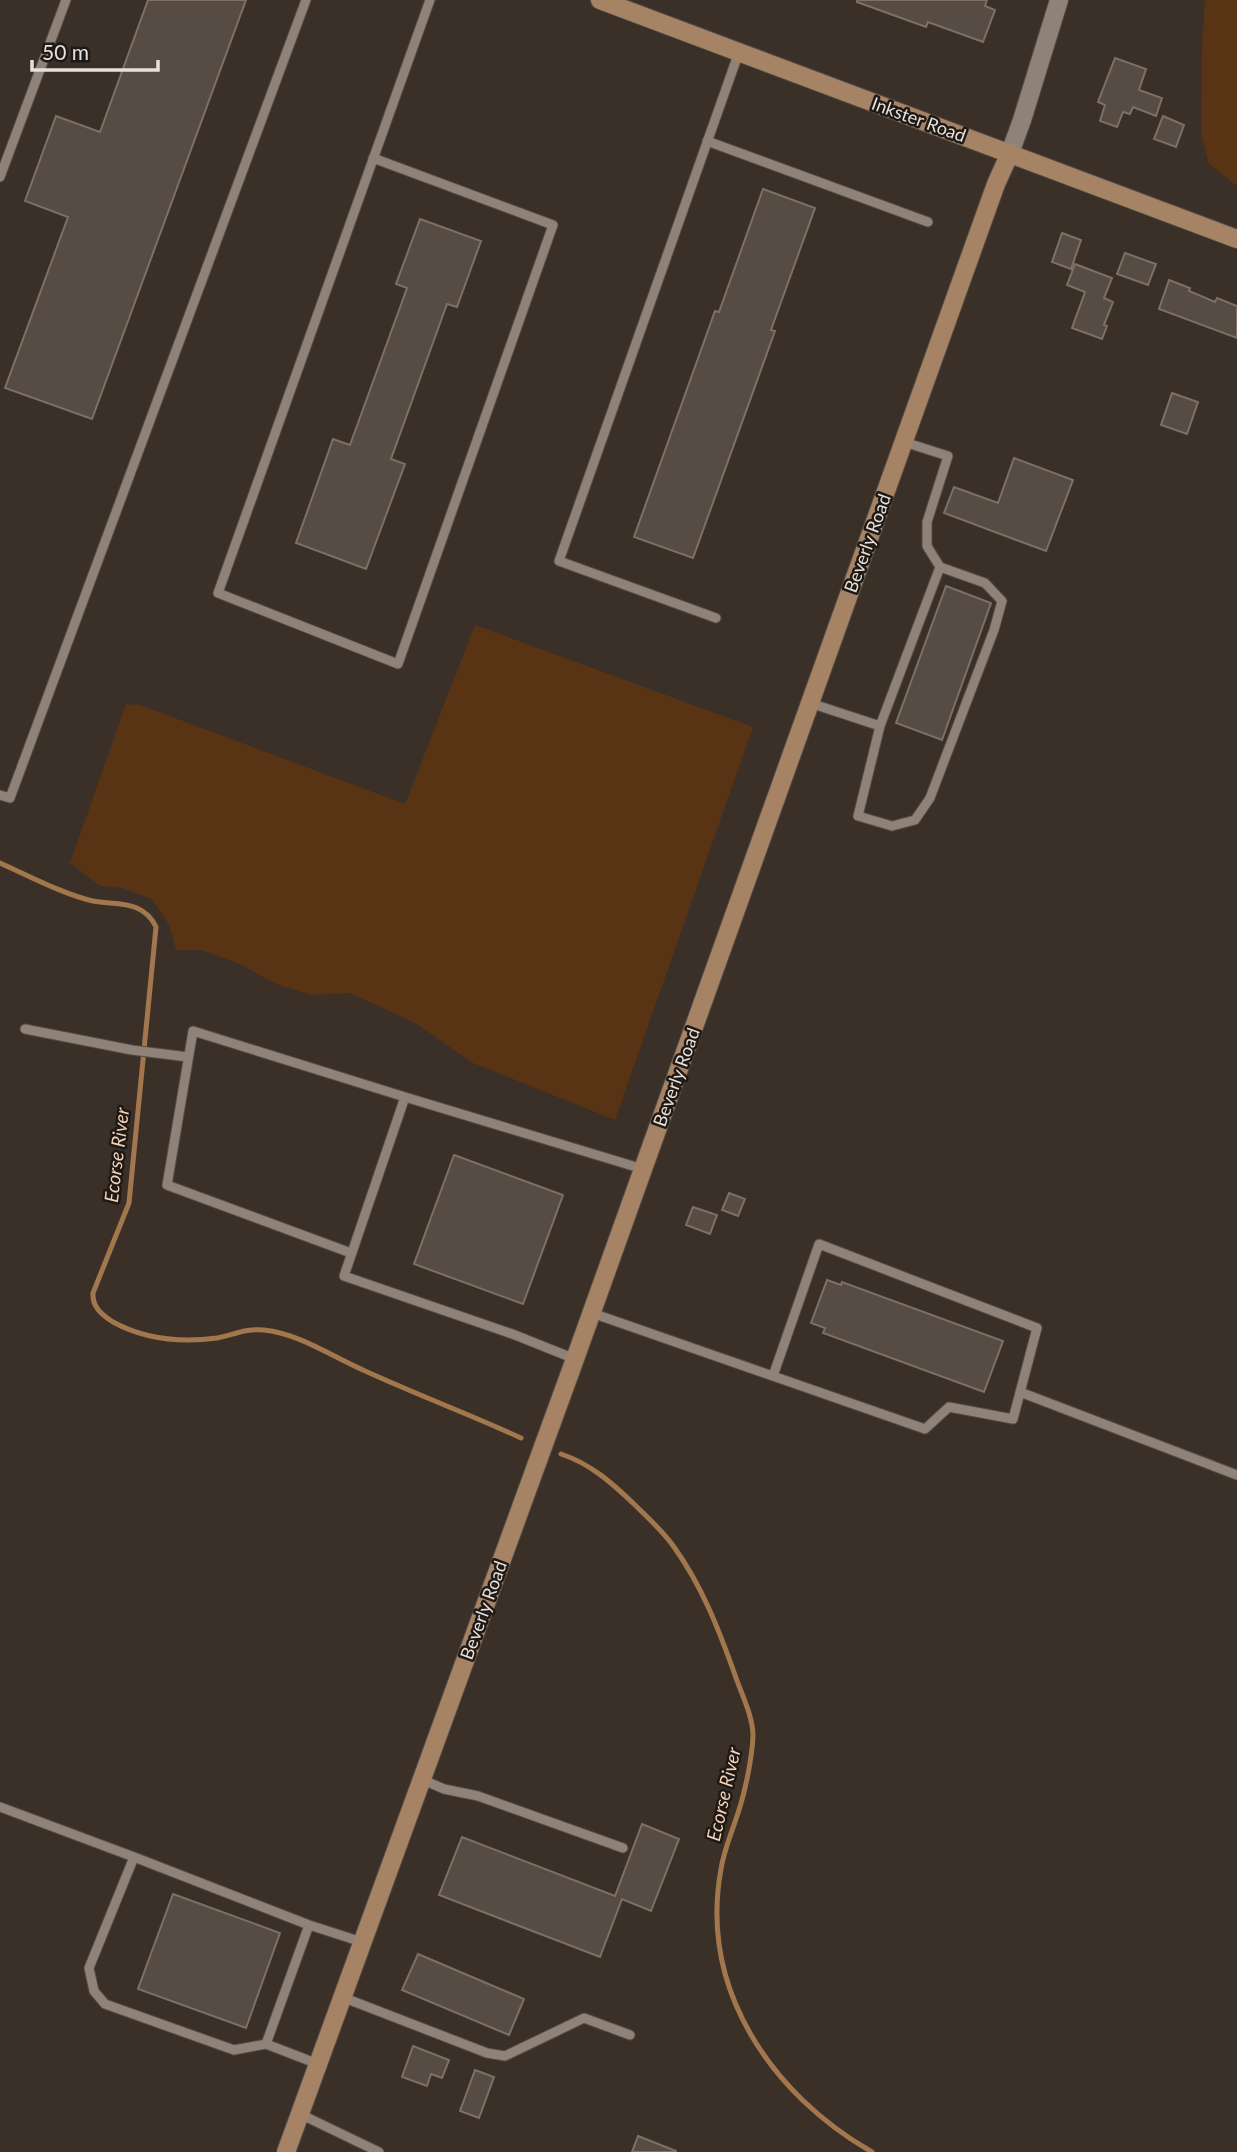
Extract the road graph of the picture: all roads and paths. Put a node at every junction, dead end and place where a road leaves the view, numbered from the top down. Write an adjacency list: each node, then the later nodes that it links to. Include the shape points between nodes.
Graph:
1 (66, 0): 10 (lane)
2 (306, 0): 18 (lane, via 10,799)
3 (430, 0): 9 (lane)
4 (600, 0): 6 (street, Inkster Road)
5 (1059, 0): 8 (street, Beverly Road)
6 (739, 52): 7 (lane); 8 (street, Inkster Road)
7 (707, 141): 11 (lane); 15 (lane, via 559,561)
8 (1010, 153): 12 (street, Inkster Road); 13 (street, Beverly Road)
9 (373, 158): 9 (lane, via 218,593 398,664 553,225)
10 (0, 177)
11 (928, 222)
12 (1237, 239)
13 (904, 442): 14 (lane, via 948,456 927,522 927,546); 16 (street, Beverly Road)
14 (940, 567): 17 (lane); 17 (lane, via 985,583 1002,601 930,798 915,820 892,826 858,816)
15 (716, 618)
16 (810, 703): 17 (lane); 22 (street, Beverly Road)
17 (880, 726)
18 (0, 795)
19 (25, 1029): 20 (lane)
20 (188, 1057): 21 (lane, via 193,1031); 23 (lane, via 167,1185)
21 (405, 1097): 22 (lane); 23 (lane)
22 (643, 1168): 24 (street, Beverly Road)
23 (351, 1253): 25 (lane, via 344,1276)
24 (592, 1314): 25 (street, Beverly Road); 26 (lane)
25 (575, 1359): 29 (street, Beverly Road)
26 (773, 1376): 27 (lane, via 925,1429 949,1407 1013,1419); 27 (lane, via 818,1244 1037,1328)
27 (1020, 1392): 28 (lane)
28 (1237, 1475)
29 (421, 1779): 31 (lane); 34 (street, Beverly Road)
30 (0, 1807): 32 (lane)
31 (623, 1848)
32 (134, 1857): 33 (lane); 37 (lane, via 89,1968 94,1991 105,2004 234,2050)
33 (309, 1925): 34 (lane); 37 (lane)
34 (362, 1942): 35 (street, Beverly Road)
35 (342, 1997): 36 (lane, via 505,2056 584,2018); 38 (street, Beverly Road)
36 (630, 2035)
37 (267, 2044): 38 (lane)
38 (318, 2064): 39 (street, Beverly Road)
39 (300, 2114): 40 (street, Beverly Road); 41 (lane)
40 (286, 2152)
41 (379, 2152)

